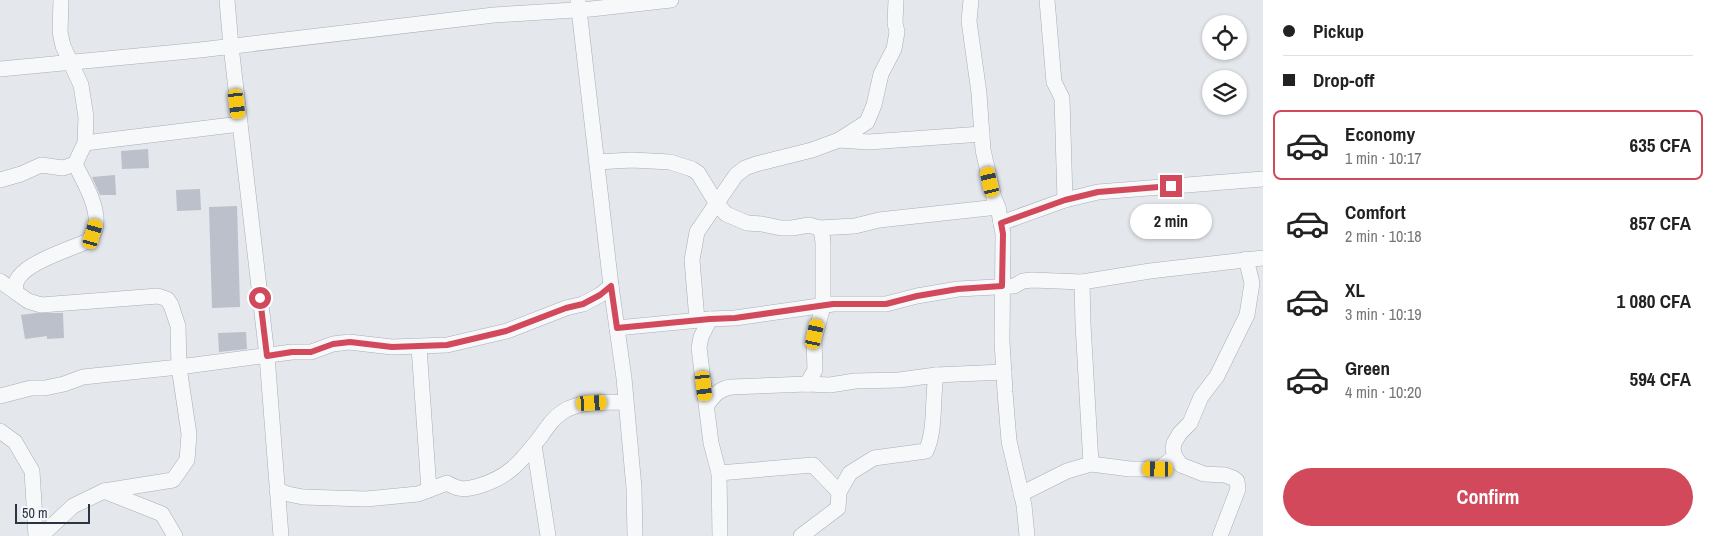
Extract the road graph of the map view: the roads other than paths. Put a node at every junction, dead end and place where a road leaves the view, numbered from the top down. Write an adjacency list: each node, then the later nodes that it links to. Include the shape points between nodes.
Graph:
1 (61, 0): 9 (street, via 62,46)
2 (227, 0): 8 (street)
3 (671, 0): 7 (street)
4 (896, 0): 13 (street, via 894,49 881,74 874,105 867,122)
5 (971, 0): 12 (street, via 969,21)
6 (1048, 0): 19 (street, via 1054,82 1062,98)
7 (578, 5): 8 (street); 15 (street)
8 (231, 46): 9 (street); 11 (street)
9 (71, 62): 10 (street); 14 (street, via 82,85)
10 (0, 69)
11 (240, 124): 14 (street); 35 (street)
12 (982, 134): 13 (street, via 869,142); 21 (street)
13 (839, 140): 20 (street, via 745,168 736,175)
14 (85, 143): 16 (street)
15 (597, 162): 20 (street, via 670,162 692,169 698,173); 28 (street)
16 (75, 164): 18 (street, via 63,168 41,165); 30 (street, via 90,195 96,223 93,234 88,241 27,269 18,277)
17 (1263, 179): 19 (street, via 1098,192)
18 (0, 180)
19 (1065, 200): 22 (street)
20 (716, 204): 23 (street, via 726,214 747,223 780,228 808,225); 32 (street, via 697,232 692,260)
21 (998, 207): 22 (street); 23 (street)
22 (1001, 223): 29 (street)
23 (819, 228): 31 (street, via 823,243)
24 (1263, 258): 25 (street)
25 (1246, 259): 27 (street); 45 (street, via 1252,283 1247,315 1217,376 1201,397 1190,424 1174,443)
26 (0, 281): 30 (street)
27 (1082, 282): 29 (street, via 1032,280); 46 (street)
28 (611, 286): 33 (street); 34 (street, via 590,301 506,331 447,345)
29 (1002, 286): 31 (street, via 958,289 886,304); 37 (street)
30 (16, 292): 36 (street, via 41,305 164,297 171,305 178,326)
31 (823, 306): 32 (street); 39 (street, via 814,340 815,370)
32 (703, 320): 33 (street); 42 (street, via 699,348)
33 (617, 328): 41 (street)
34 (419, 347): 35 (street, via 350,342 311,352); 49 (street)
35 (267, 356): 36 (street); 48 (street)
36 (179, 367): 40 (street, via 83,377 64,384); 50 (street, via 189,434 187,460 173,480)
37 (1004, 372): 38 (street); 52 (street, via 1009,441)
38 (936, 375): 39 (street, via 830,385); 51 (street, via 931,441 926,451 874,458 850,473)
39 (807, 384): 42 (street, via 724,388)
40 (0, 396)
41 (625, 402): 44 (street, via 584,404 571,408 553,419); 59 (street, via 634,488)
42 (707, 405): 47 (street)
43 (0, 431): 54 (street, via 15,442 32,471)
44 (534, 445): 49 (street, via 504,476 492,482 457,489 447,483); 58 (street)
45 (1175, 457): 46 (street, via 1158,469); 62 (street, via 1181,465 1204,474 1225,475 1236,481 1238,489)
46 (1091, 464): 52 (street, via 1067,471)
47 (718, 474): 51 (street, via 813,465); 60 (street)
48 (277, 490): 49 (street, via 302,496 366,499); 57 (street)
49 (429, 490)
50 (104, 491): 55 (street, via 73,506); 56 (street, via 162,514)
51 (839, 492): 53 (street, via 838,508)
52 (1021, 494): 61 (street)
53 (806, 535)
54 (36, 536)
55 (41, 536)
56 (175, 536)
57 (281, 536)
58 (548, 536)
59 (635, 536)
60 (720, 536)
61 (1026, 536)
62 (1220, 536)

